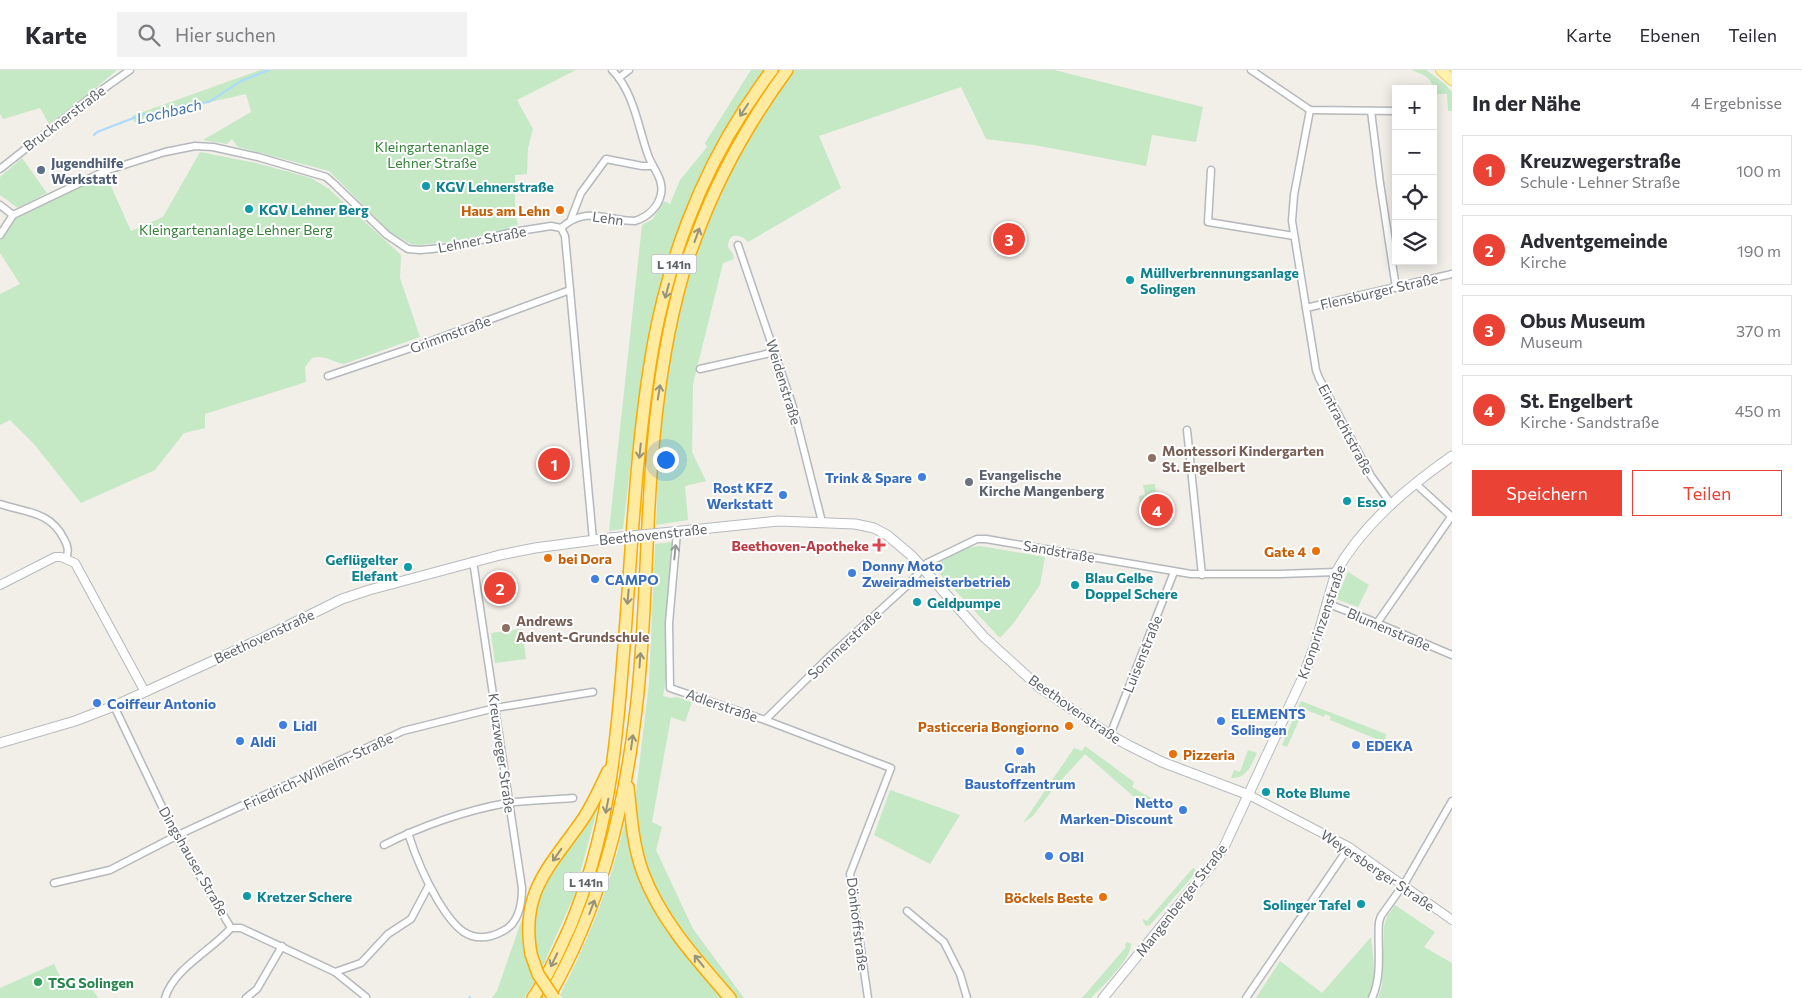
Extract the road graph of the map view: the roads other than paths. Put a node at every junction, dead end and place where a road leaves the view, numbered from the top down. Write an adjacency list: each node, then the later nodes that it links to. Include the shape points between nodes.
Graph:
1 (130, 70): 14 (street, Brucknerstraße)
2 (612, 70): 8 (street, Lehn)
3 (629, 70): 8 (street)
4 (772, 70): 56 (highway, L 141n, one-way to 56, via 717,157 696,202 677,252 655,340 638,470)
5 (787, 70): 58 (highway, L 141n, one-way to 5, via 637,709 656,408 670,324 684,271 714,192 745,132)
6 (1251, 70): 10 (street)
7 (1440, 70): 9 (main road)
8 (620, 77): 13 (street, Lehn)
9 (1452, 80)
10 (1310, 110): 11 (street); 21 (street, Eintrachtstraße, via 1293,204)
11 (1371, 111): 12 (street); 24 (street)
12 (1392, 111)
13 (653, 166): 18 (street, Lehn, via 606,159 581,193); 18 (street, Lehn, via 660,177 661,193 655,207 646,216 635,222 593,215)
14 (0, 169)
15 (1211, 170): 21 (street, via 1208,222)
16 (0, 205): 17 (street)
17 (13, 215): 19 (street, Lehner Straße, via 105,171 165,152 204,146 258,157 326,178 387,235 408,249 453,247 541,227); 20 (street)
18 (571, 219): 19 (street, Lehn)
19 (561, 228): 25 (street, via 565,236)
20 (0, 235)
21 (1294, 236): 26 (street, Eintrachtstraße)
22 (738, 245): 27 (street, Weidenstraße)
23 (1452, 274): 24 (street, Flensburger Straße)
24 (1396, 288): 26 (street, Flensburger Straße)
25 (570, 290): 29 (street, Grimmstraße); 38 (street)
26 (1306, 308): 34 (street, Eintrachtstraße, via 1318,378 1371,476)
27 (775, 352): 28 (street); 36 (street, Weidenstraße, via 793,407)
28 (700, 369)
29 (328, 376)
30 (1187, 430): 44 (street)
31 (1452, 456): 32 (main road, Kronprinzenstraße)
32 (1416, 484): 34 (main road, Kronprinzenstraße); 35 (street)
33 (0, 504): 39 (street, via 52,522 68,547)
34 (1392, 505): 43 (main road, Kronprinzenstraße, via 1364,532)
35 (1451, 517): 47 (street)
36 (822, 522): 37 (main road, Beethovenstraße, via 772,521); 41 (main road, Beethovenstraße, via 874,528)
37 (674, 532): 38 (main road, Beethovenstraße, bridge); 53 (street, Adlerstraße, one-way to 37, via 670,688 669,623)
38 (593, 540): 40 (main road, Beethovenstraße)
39 (66, 558): 45 (street, via 50,559); 49 (street, via 78,568)
40 (473, 561): 49 (main road, Beethovenstraße, via 342,599); 52 (street, Kreuzweger Straße)
41 (925, 566): 42 (street, Sandstraße, via 982,538); 53 (street, Sommerstraße); 54 (main road, Beethovenstraße, via 984,637 1039,686)
42 (1174, 572): 44 (street, Sandstraße); 54 (street, Luisenstraße)
43 (1336, 572): 44 (street, Sandstraße); 46 (main road, Kronprinzenstraße)
44 (1202, 575)
45 (0, 585)
46 (1326, 604): 47 (street, Blumenstraße); 59 (main road, Kronprinzenstraße, via 1303,677)
47 (1377, 623): 48 (street, Blumenstraße)
48 (1452, 655)
49 (145, 692): 51 (main road, Beethovenstraße)
50 (593, 692): 52 (street, Friedrich-Wilhelm-Straße)
51 (114, 706): 55 (main road, Beethovenstraße); 64 (street, Dingshauser Straße)
52 (495, 708): 62 (street, Kreuzweger Straße); 64 (street, Friedrich-Wilhelm-Straße, via 403,731)
53 (765, 720): 57 (street, Adlerstraße)
54 (1110, 735): 59 (main road, Beethovenstraße, via 1162,762)
55 (0, 744)
56 (613, 758): 78 (highway, L 141n, one-way to 78, via 605,813 591,869 563,941); 80 (highway, one-way to 80, bridge, via 595,801 545,873 531,904 531,954 538,974)
57 (891, 768): 82 (street, Dönhoffstraße, via 850,874)
58 (627, 775): 79 (highway, L 141n, one-way to 58, via 571,955 600,886); 81 (highway, one-way to 58, via 680,938 643,873 631,817)
59 (1249, 795): 66 (street, Weyersberger Straße); 84 (main road, Mangenberger Straße, via 1213,863)
60 (572, 798): 62 (street)
61 (1452, 800): 69 (street)
62 (508, 803): 63 (street); 68 (street, Kreuzweger Straße, via 522,896 514,923 497,934 470,936 448,918)
63 (408, 833): 65 (street); 68 (street)
64 (176, 836): 67 (street, Friedrich-Wilhelm-Straße, via 110,870); 72 (street, Dingshauser Straße)
65 (384, 845)
66 (1349, 847): 69 (street, Weyersberger Straße); 85 (street)
67 (54, 883)
68 (428, 885): 74 (street, via 411,920 388,934 361,963)
69 (1403, 885): 71 (street, Weyersberger Straße); 86 (street, via 1379,922 1379,975)
70 (907, 911): 83 (street, via 944,942 960,974)
71 (1452, 920)
72 (231, 928): 73 (street, via 241,928); 76 (street, Dingshauser Straße, via 177,976 168,987)
73 (282, 946): 74 (street); 77 (street, via 257,989)
74 (335, 972): 75 (street)
75 (366, 997)
76 (165, 998)
77 (246, 998)
78 (533, 998)
79 (548, 998)
80 (554, 998)
81 (730, 998)
82 (868, 998)
83 (967, 998)
84 (1103, 998)
85 (1246, 998)
86 (1372, 998)

